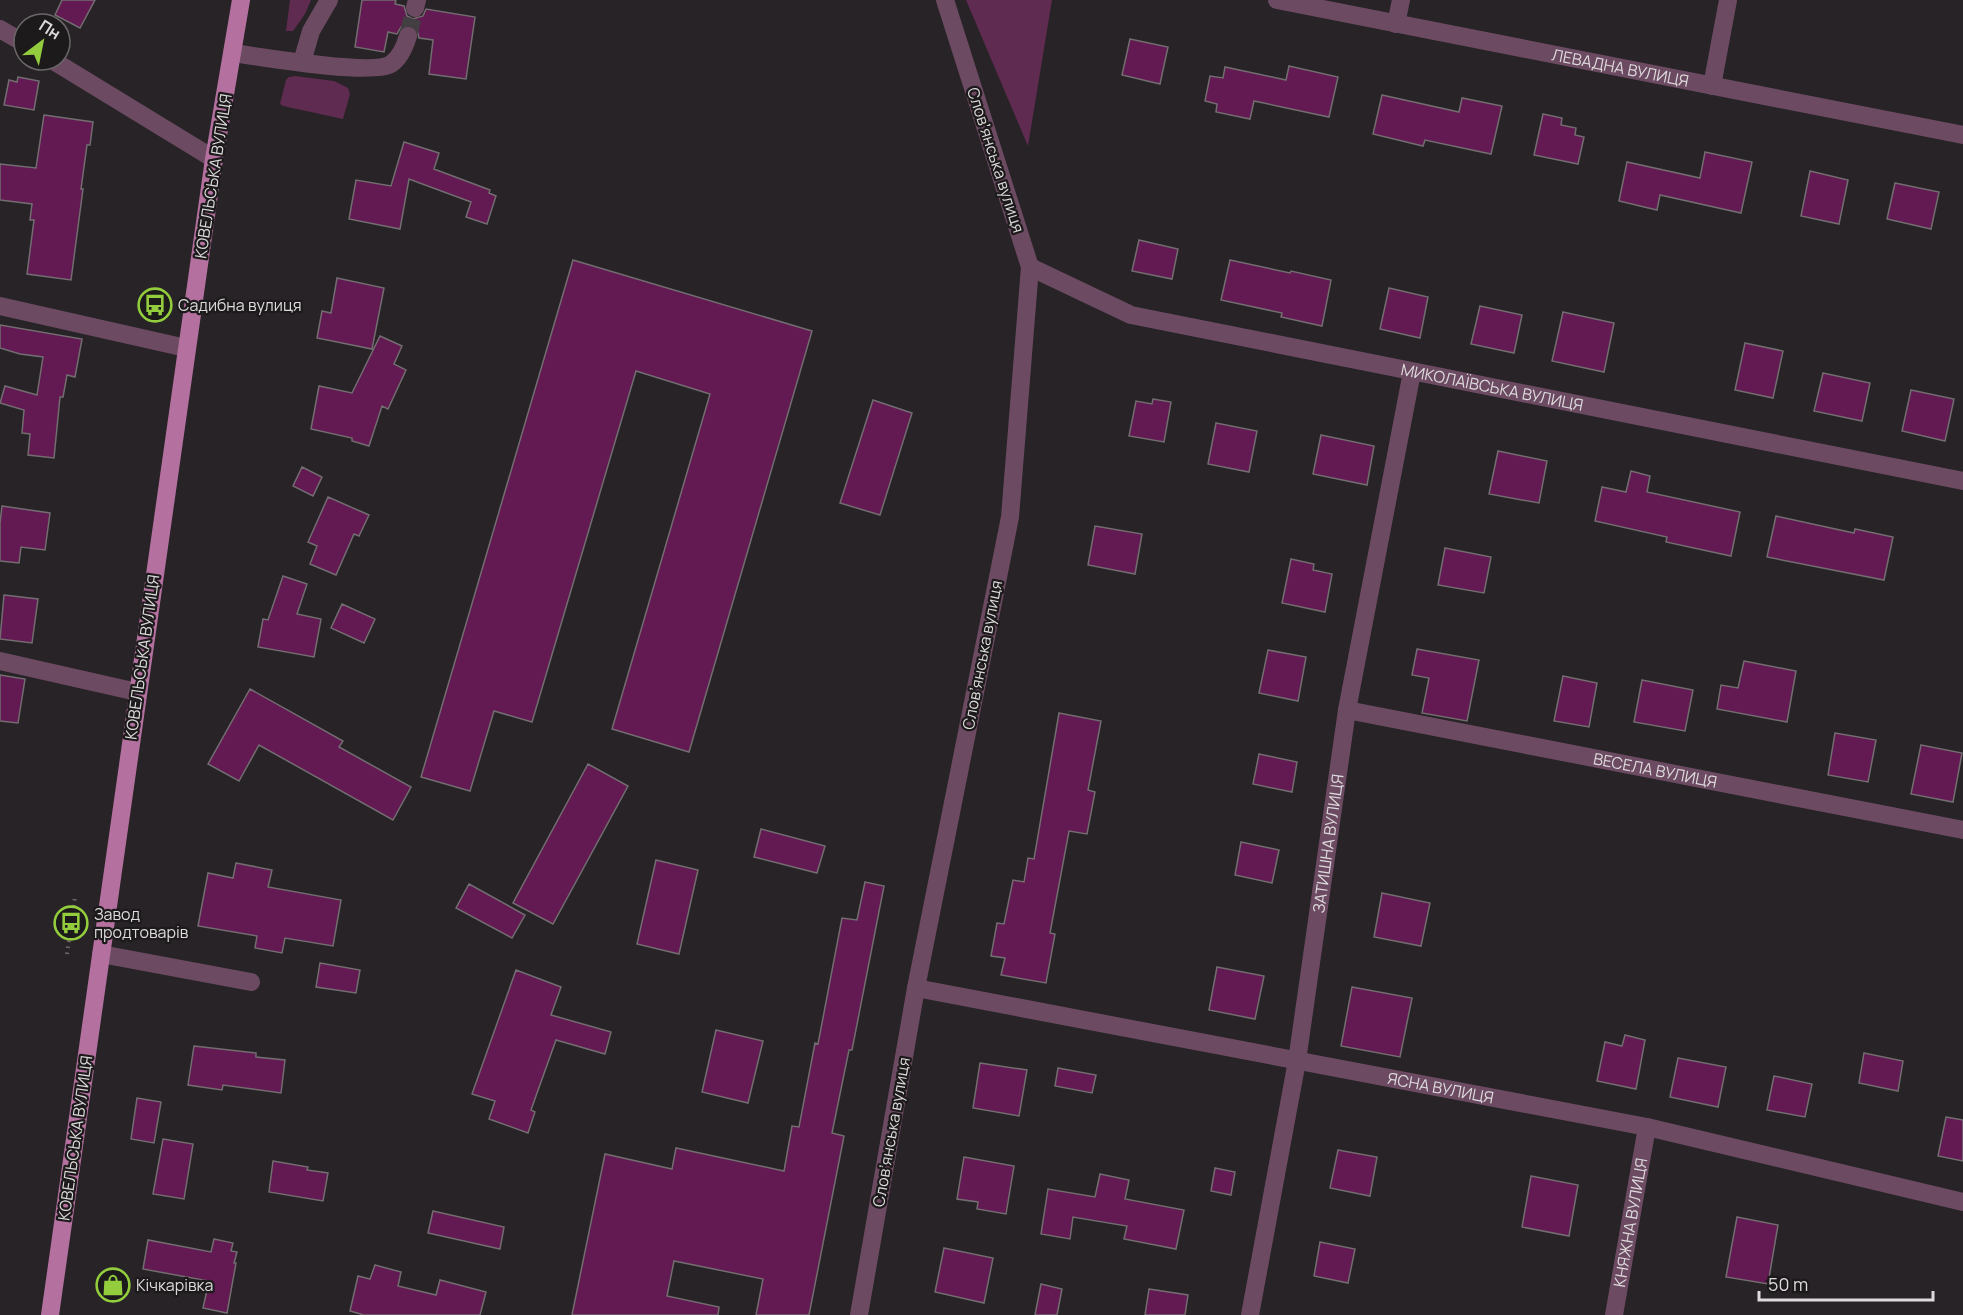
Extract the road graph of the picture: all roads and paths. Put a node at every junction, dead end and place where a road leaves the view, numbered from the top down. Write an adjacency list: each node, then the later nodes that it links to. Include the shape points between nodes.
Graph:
1 (242, 0): 9 (main road, КОВЕЛЬСЬКА ВУЛИЦЯ)
2 (329, 0): 10 (street, via 311,31)
3 (945, 0): 15 (street, Словʼянська вулиця)
4 (1277, 0): 7 (street, ЛЕВАДНА ВУЛИЦЯ)
5 (1401, 0): 7 (street)
6 (1728, 0): 12 (street)
7 (1396, 24): 12 (street, ЛЕВАДНА ВУЛИЦЯ)
8 (408, 36): 10 (street, via 404,49 391,64 362,69)
9 (233, 53): 10 (street); 14 (main road, КОВЕЛЬСЬКА ВУЛИЦЯ)
10 (302, 62)
11 (72, 72): 14 (street)
12 (1712, 86): 13 (street, ЛЕВАДНА ВУЛИЦЯ)
13 (1963, 135)
14 (213, 159): 17 (main road, КОВЕЛЬСЬКА ВУЛИЦЯ)
15 (1030, 267): 18 (street, МИКОЛАЇВСЬКА ВУЛИЦЯ, via 1131,315); 28 (street, Словʼянська вулиця, via 1010,517)
16 (0, 306): 17 (street)
17 (186, 348): 21 (main road, КОВЕЛЬСЬКА ВУЛИЦЯ)
18 (1412, 372): 19 (street, МИКОЛАЇВСЬКА ВУЛИЦЯ); 22 (street, ЗАТИШНА ВУЛИЦЯ)
19 (1963, 481)
20 (0, 661): 21 (street)
21 (137, 692): 26 (main road, КОВЕЛЬСЬКА ВУЛИЦЯ)
22 (1347, 710): 23 (street, ВЕСЕЛА ВУЛИЦЯ); 29 (street, ЗАТИШНА ВУЛИЦЯ)
23 (1963, 830)
24 (75, 897): 25 (path)
25 (67, 954)
26 (101, 954): 27 (street); 32 (main road, КОВЕЛЬСЬКА ВУЛИЦЯ)
27 (251, 982)
28 (916, 988): 29 (street, ЯСНА ВУЛИЦЯ); 33 (street, Словʼянська вулиця)
29 (1297, 1061): 30 (street, ЯСНА ВУЛИЦЯ); 34 (street, ЗАТИШНА ВУЛИЦЯ)
30 (1647, 1128): 31 (street, ЯСНА ВУЛИЦЯ); 35 (street, КНЯЖНА ВУЛИЦЯ)
31 (1963, 1202)
32 (50, 1315)
33 (859, 1315)
34 (1250, 1315)
35 (1614, 1315)

